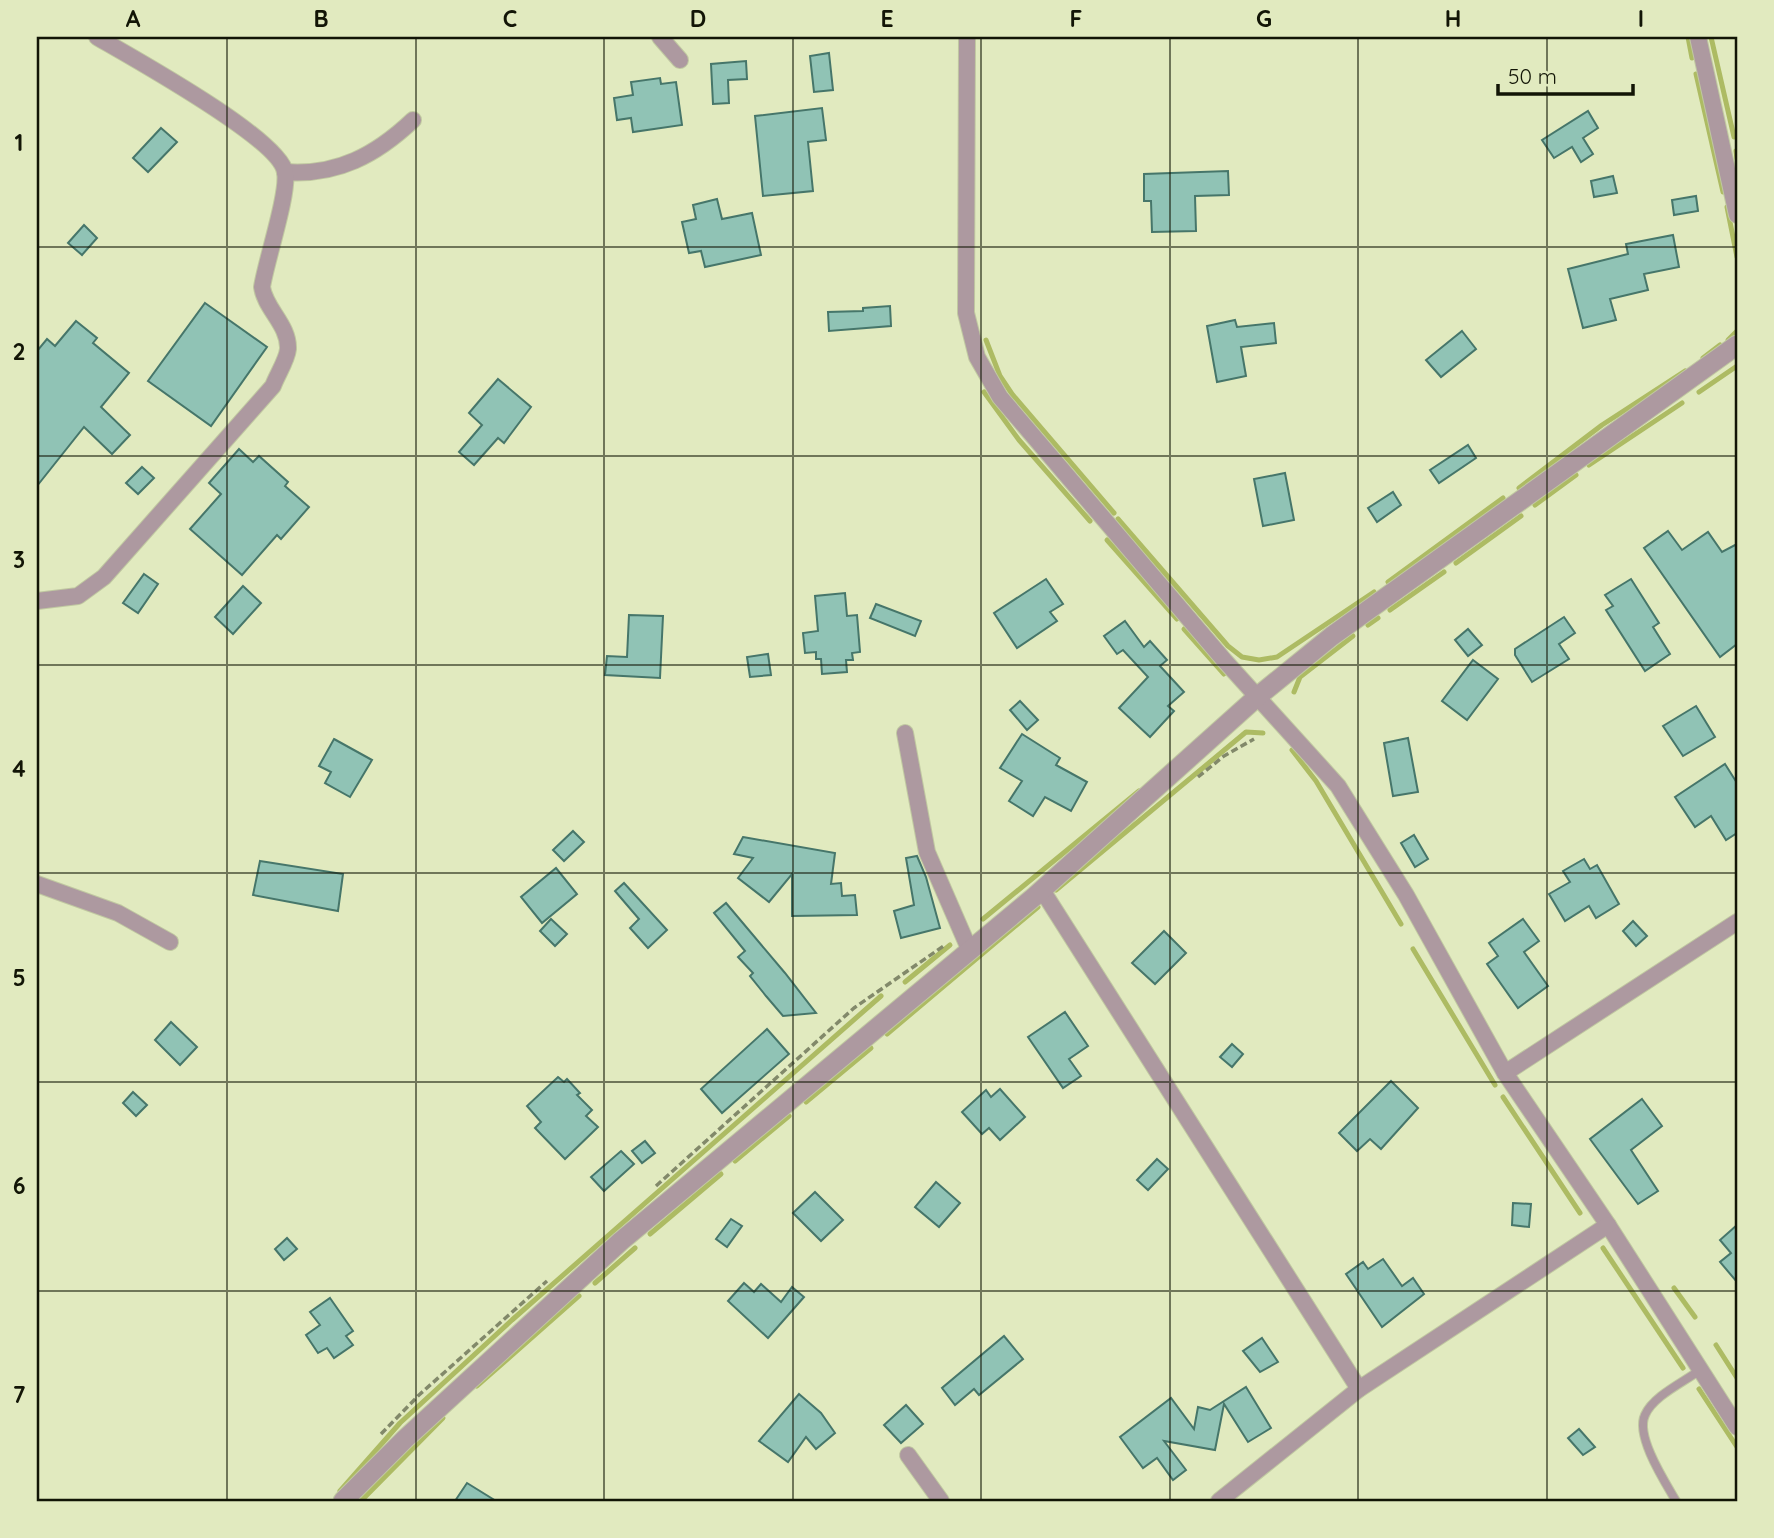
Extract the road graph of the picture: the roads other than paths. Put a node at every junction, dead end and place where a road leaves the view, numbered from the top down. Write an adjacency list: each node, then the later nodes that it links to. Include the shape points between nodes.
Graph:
1 (97, 37): 7 (street, via 201,98 278,157)
2 (660, 37): 5 (street)
3 (967, 37): 11 (street, via 966,313 977,357 1000,397)
4 (1698, 37): 8 (street)
5 (680, 60)
6 (413, 120): 7 (street, via 368,157 310,174)
7 (285, 172): 10 (street, via 262,287 264,299 282,325 288,349 273,386 104,577 78,596)
8 (1737, 215)
9 (1737, 345): 11 (street, via 1332,635)
10 (37, 601)
11 (1257, 697): 14 (street); 18 (street, via 1338,786 1406,895)
12 (905, 733): 17 (street, via 927,852)
13 (37, 884): 16 (street, via 118,913)
14 (1042, 890): 17 (street); 21 (street)
15 (1737, 922): 18 (street)
16 (170, 942)
17 (970, 951): 24 (street, via 621,1241)
18 (1506, 1073): 19 (street)
19 (1608, 1225): 20 (street); 21 (street)
20 (1700, 1370): 22 (street); 27 (lane, via 1645,1415 1643,1434)
21 (1359, 1388): 26 (street)
22 (1737, 1427)
23 (908, 1455): 25 (street)
24 (342, 1501)
25 (941, 1501)
26 (1219, 1501)
27 (1676, 1501)

